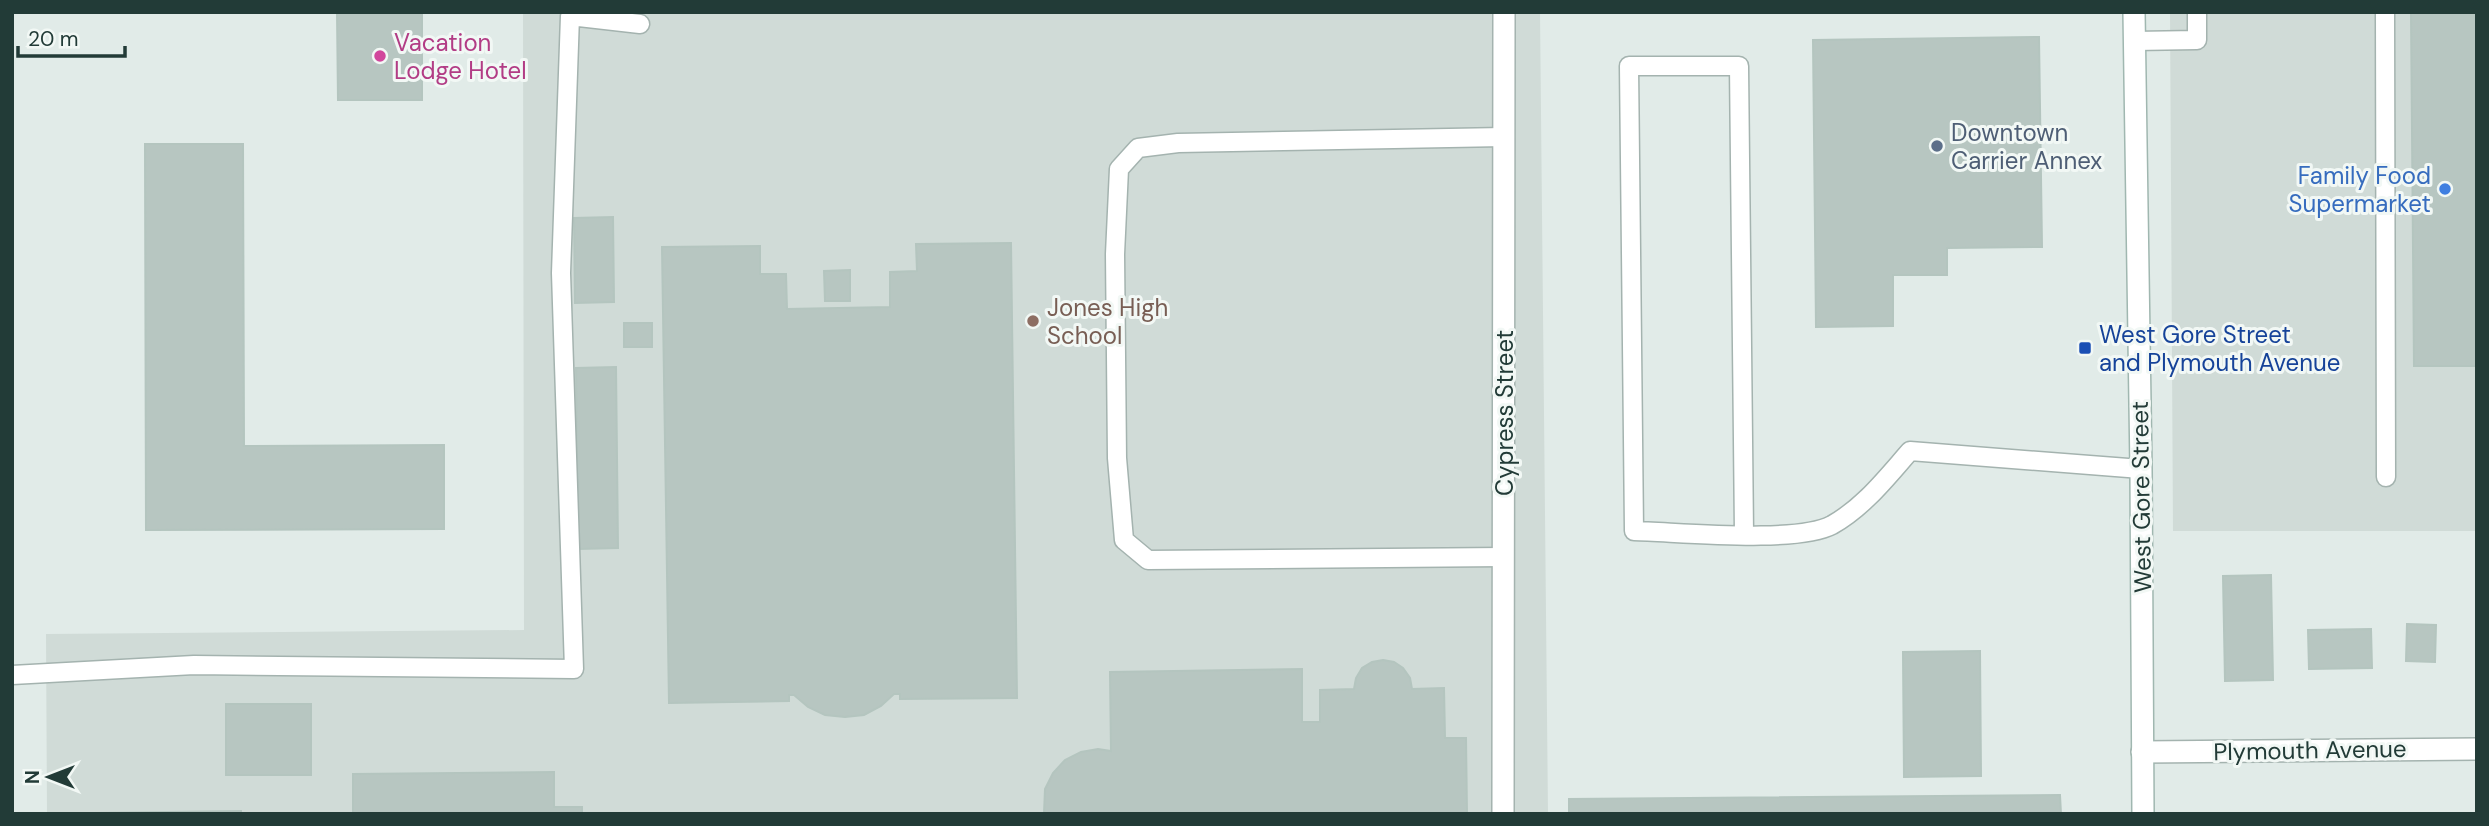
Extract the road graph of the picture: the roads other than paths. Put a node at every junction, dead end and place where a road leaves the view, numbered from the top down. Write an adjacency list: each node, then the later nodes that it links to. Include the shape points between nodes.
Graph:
1 (1504, 12): 7 (street, Cypress Street)
2 (2134, 12): 6 (street, West Gore Street)
3 (2197, 12): 6 (lane, via 2197,40)
4 (2385, 12): 9 (lane)
5 (640, 24): 12 (lane, via 570,16 561,273 574,669 194,665)
6 (2134, 41): 8 (street, West Gore Street)
7 (1504, 137): 11 (street, Cypress Street); 11 (lane, via 1178,143 1138,148 1119,169 1115,254 1117,458 1124,540 1148,559)
8 (2141, 469): 10 (lane, via 1910,451 1870,496 1831,526 1794,534); 14 (street, West Gore Street)
9 (2386, 477)
10 (1744, 534): 10 (lane, via 1634,531 1629,66 1739,66)
11 (1504, 557): 15 (street, Cypress Street)
12 (12, 675)
13 (2477, 748): 14 (street, Plymouth Avenue)
14 (2142, 752): 16 (street, West Gore Street)
15 (1503, 814)
16 (2143, 814)

